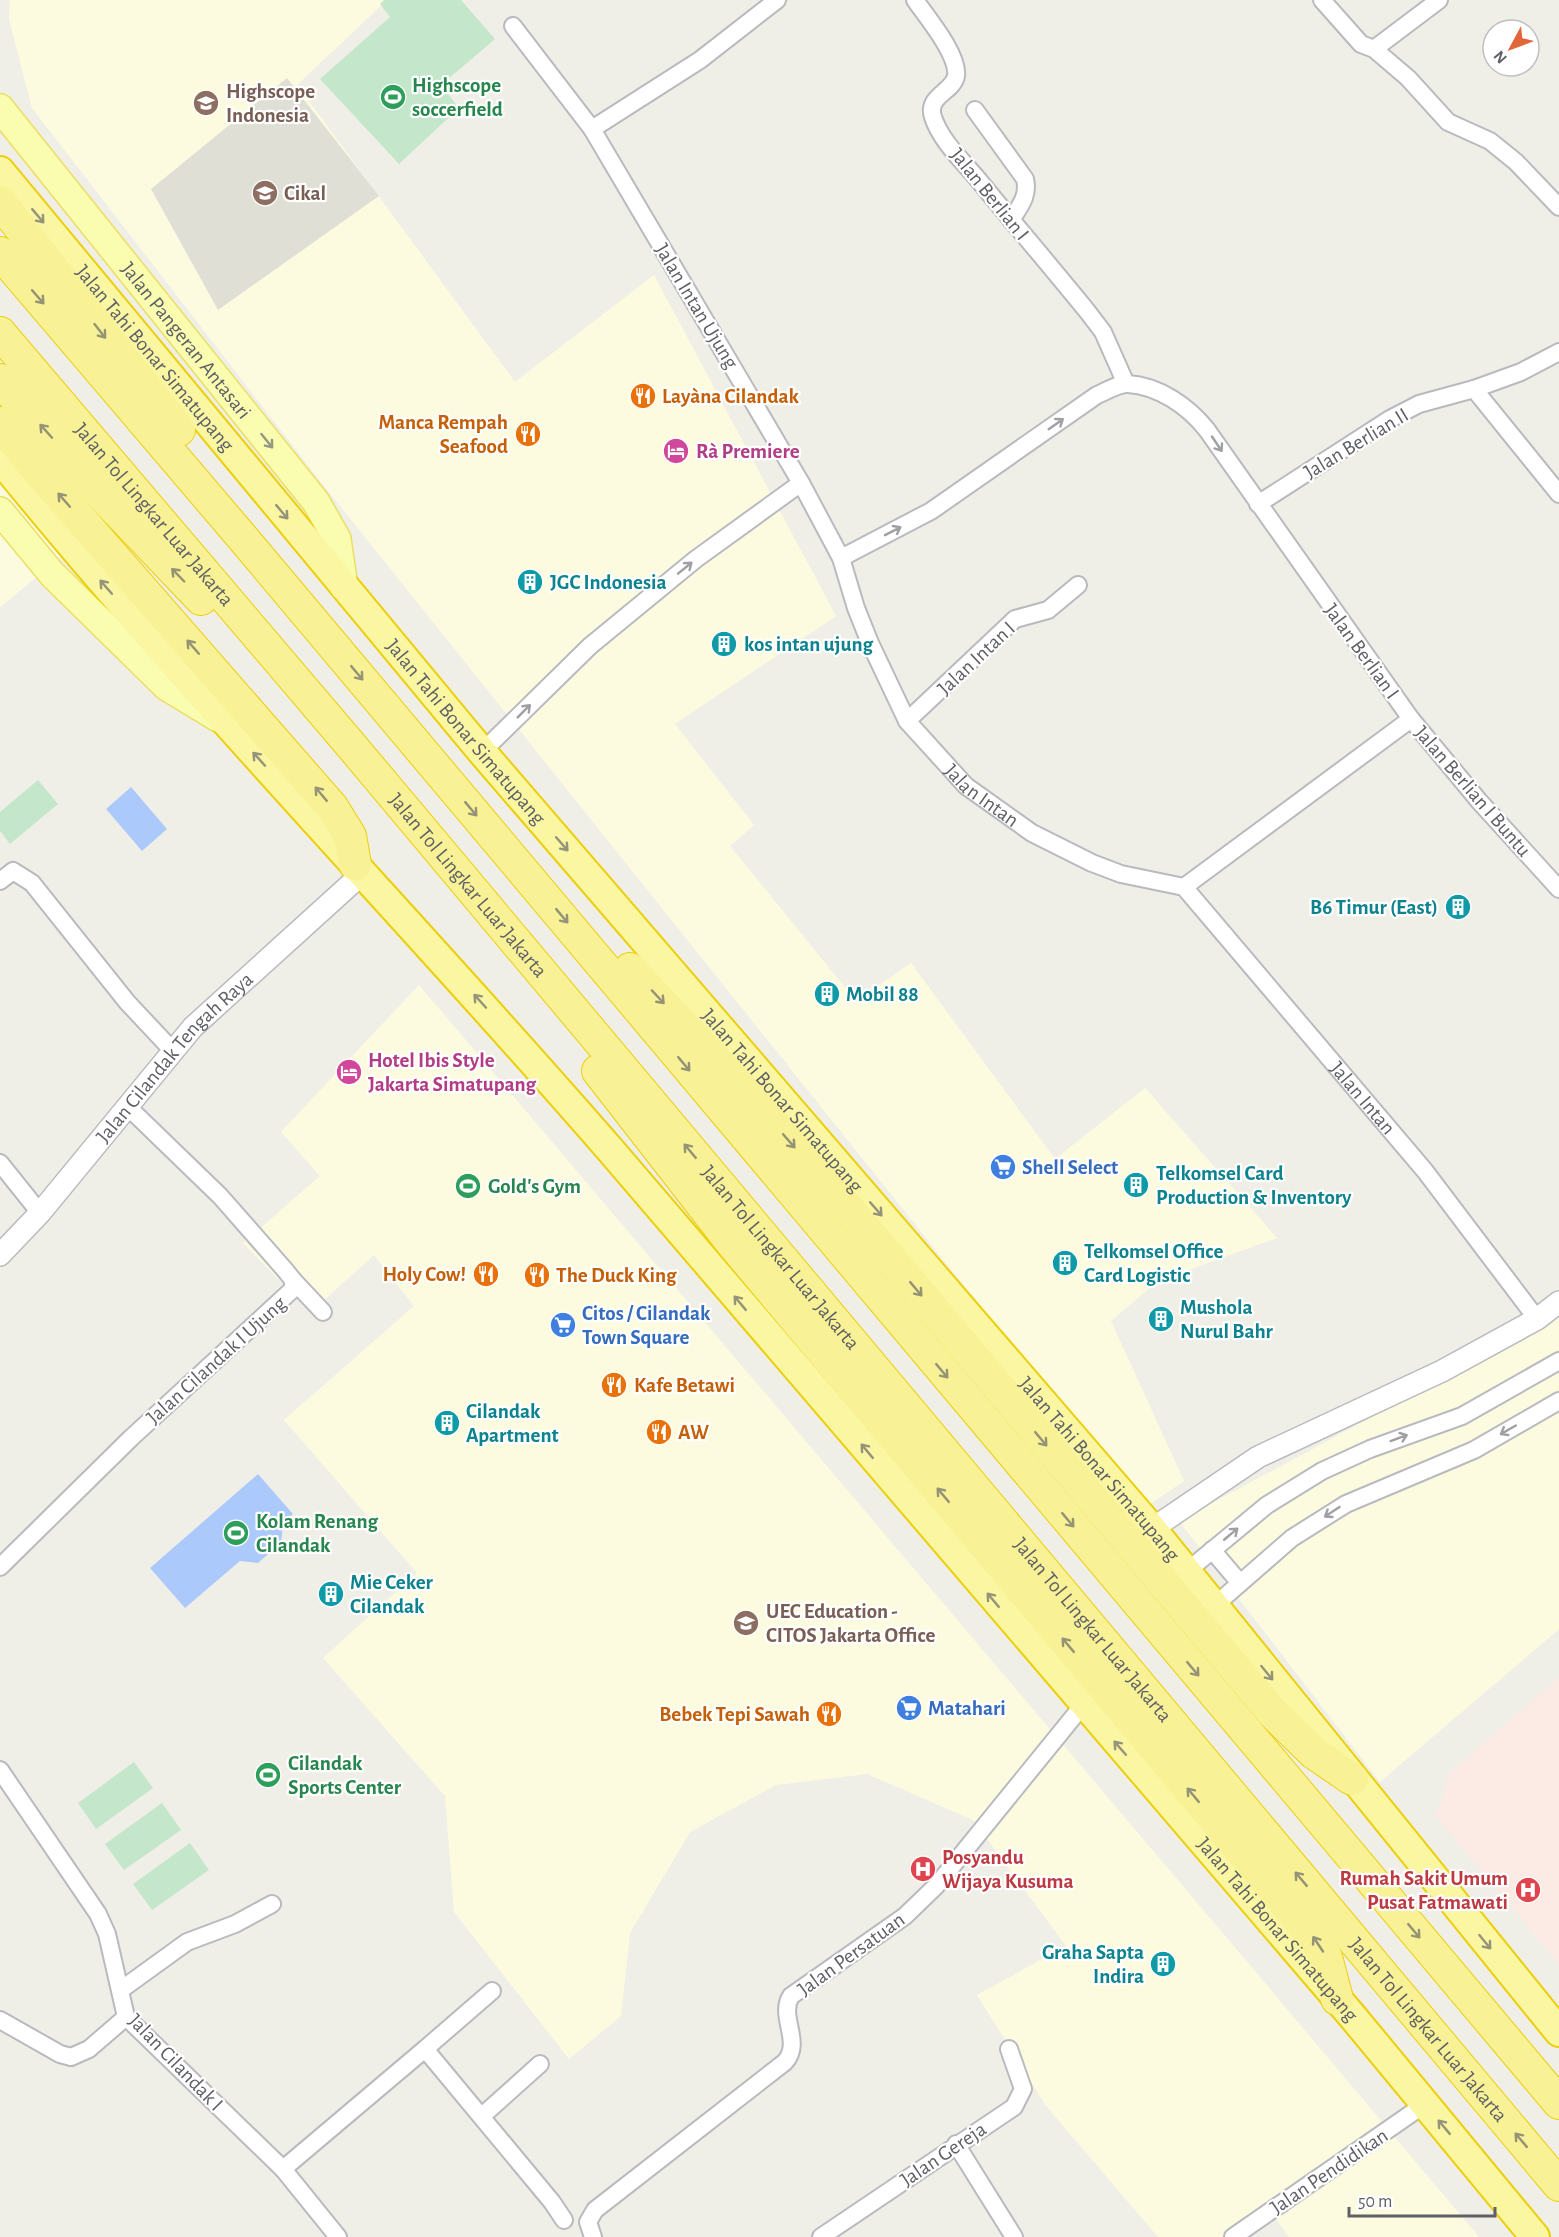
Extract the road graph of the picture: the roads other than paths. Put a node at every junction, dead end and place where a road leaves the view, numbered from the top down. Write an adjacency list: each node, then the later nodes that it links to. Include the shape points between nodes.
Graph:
1 (777, 0): 9 (street, via 700,60)
2 (915, 0): 13 (street, Jalan Berlian I, via 939,34 956,71 953,82 933,103 931,113)
3 (1322, 0): 6 (street, via 1360,44)
4 (1439, 0): 6 (street)
5 (513, 26): 9 (street, Jalan Intan Ujung)
6 (1374, 49): 12 (street, via 1408,78 1448,122 1490,141)
7 (0, 108): 29 (main road, Jalan Pangeran Antasari, one-way to 29, via 316,502 337,539)
8 (975, 110): 13 (street, via 1025,179 1025,199)
9 (592, 129): 22 (street, Jalan Intan Ujung)
10 (0, 171): 29 (highway, Jalan Tahi Bonar Simatupang, one-way to 29)
11 (0, 202): 26 (highway, one-way to 26, via 240,512 247,525)
12 (1559, 207)
13 (1011, 220): 18 (street, Jalan Berlian I, via 1103,332)
14 (0, 253): 26 (highway, one-way to 26)
15 (0, 333): 31 (highway, Jalan Tol Lingkar Luar Jakarta)
16 (1559, 352): 19 (street, Jalan Berlian II, via 1521,372)
17 (0, 380): 32 (highway, one-way to 17, via 271,672 98,491)
18 (1126, 384): 24 (street, Jalan Berlian I, one-way to 24, via 1177,400 1193,412); 27 (street, one-way to 18, via 932,511 1097,395)
19 (1474, 389): 23 (street); 24 (street, Jalan Berlian II, via 1419,404 1390,419)
20 (0, 423): 38 (highway, one-way to 20, via 350,836 332,807)
21 (0, 459): 35 (highway, Jalan Tahi Bonar Simatupang, one-way to 21, via 188,682)
22 (801, 483): 27 (street, Jalan Intan); 36 (street, one-way to 22, via 590,646 696,559)
23 (1559, 494)
24 (1258, 504): 33 (street, Jalan Berlian I)
25 (0, 511): 35 (main road, via 52,574 167,687)
26 (247, 543): 30 (highway)
27 (841, 558): 34 (street, Jalan Intan, via 866,634)
28 (1078, 585): 34 (street, Jalan Intan I, via 1048,610 1015,619)
29 (344, 587): 36 (highway, Jalan Tahi Bonar Simatupang)
30 (298, 604): 31 (highway); 42 (highway, one-way to 42)
31 (259, 637): 32 (highway, Jalan Tol Lingkar Luar Jakarta)
32 (298, 682): 37 (highway, Jalan Tol Lingkar Luar Jakarta)
33 (1411, 719): 40 (street, Jalan Berlian I); 41 (street, Jalan Berlian I Buntu)
34 (907, 721): 40 (street, Jalan Intan, via 966,786 1032,833 1121,874)
35 (229, 725): 38 (highway, Jalan Tahi Bonar Simatupang, one-way to 35)
36 (482, 752): 54 (highway, Jalan Tahi Bonar Simatupang, one-way to 54)
37 (388, 790): 66 (highway, one-way to 37, via 1326,1957 1315,1939 688,1190 571,1036 404,835 392,819); 78 (highway, Jalan Tol Lingkar Luar Jakarta, one-way to 37)
38 (359, 868): 43 (street, Jalan Cilandak Tengah Raya); 60 (highway, Jalan Tahi Bonar Simatupang, one-way to 38, via 574,1108)
39 (0, 881): 43 (street, via 13,871 32,883)
40 (1184, 887): 51 (street, Jalan Intan, via 1412,1155)
41 (1559, 890)
42 (594, 954): 62 (highway, one-way to 62, via 609,957 636,974 744,1091 856,1218 1272,1712 1307,1748); 73 (highway, one-way to 73)
43 (172, 1050): 44 (street, Jalan Cilandak Tengah Raya)
44 (134, 1113): 46 (street, Jalan Cilandak Tengah Raya); 48 (street, Jalan Cilandak I Ujung, via 220,1196)
45 (0, 1162): 46 (street)
46 (40, 1213): 47 (street, Jalan Cilandak Tengah Raya)
47 (0, 1255)
48 (293, 1280): 50 (street); 56 (street, Jalan Cilandak I Ujung, via 290,1293 131,1438)
49 (1559, 1302): 51 (street)
50 (323, 1312)
51 (1537, 1319): 54 (street, via 1442,1371 1258,1457)
52 (1559, 1360): 55 (street, one-way to 52, via 1267,1505 1322,1470 1462,1416)
53 (1559, 1401): 58 (street, one-way to 58, via 1474,1449 1346,1504 1292,1538)
54 (1152, 1529): 57 (highway, Jalan Tahi Bonar Simatupang)
55 (1212, 1550): 57 (street); 58 (street)
56 (0, 1567)
57 (1186, 1572): 59 (highway, Jalan Tahi Bonar Simatupang)
58 (1239, 1582): 59 (street)
59 (1214, 1606): 62 (highway, Jalan Tahi Bonar Simatupang, one-way to 62)
60 (1083, 1705): 66 (highway, Jalan Tahi Bonar Simatupang, one-way to 60); 81 (street, Jalan Persatuan, via 936,1886 904,1916 791,1996 787,2006 792,2050 784,2062 595,2210 588,2222)
61 (0, 1770): 64 (street, Jalan Cilandak I, via 98,1914 108,1934)
62 (1352, 1779): 69 (highway, Jalan Tahi Bonar Simatupang, one-way to 69)
63 (272, 1904): 64 (street, via 235,1924 187,1942)
64 (122, 1989): 67 (street, Jalan Cilandak I)
65 (492, 1991): 70 (street)
66 (1336, 1999): 74 (highway, Jalan Tahi Bonar Simatupang)
67 (126, 2017): 68 (street, via 89,2049 71,2057); 77 (street, Jalan Cilandak I)
68 (0, 2020)
69 (1559, 2032)
70 (425, 2049): 75 (street); 77 (street)
71 (1008, 2049): 76 (street, Jalan Gereja, via 1023,2089 1019,2100 1014,2108)
72 (540, 2064): 75 (street)
73 (1559, 2103)
74 (1425, 2104): 84 (street, Jalan Pendidikan); 85 (highway, Jalan Tahi Bonar Simatupang, one-way to 74)
75 (482, 2116): 79 (street)
76 (956, 2144): 82 (street, Jalan Gereja); 83 (street)
77 (282, 2169): 80 (street, Jalan Cilandak I)
78 (1559, 2185)
79 (564, 2220)
80 (338, 2237)
81 (593, 2237)
82 (821, 2237)
83 (1014, 2237)
84 (1233, 2237)
85 (1535, 2237)

